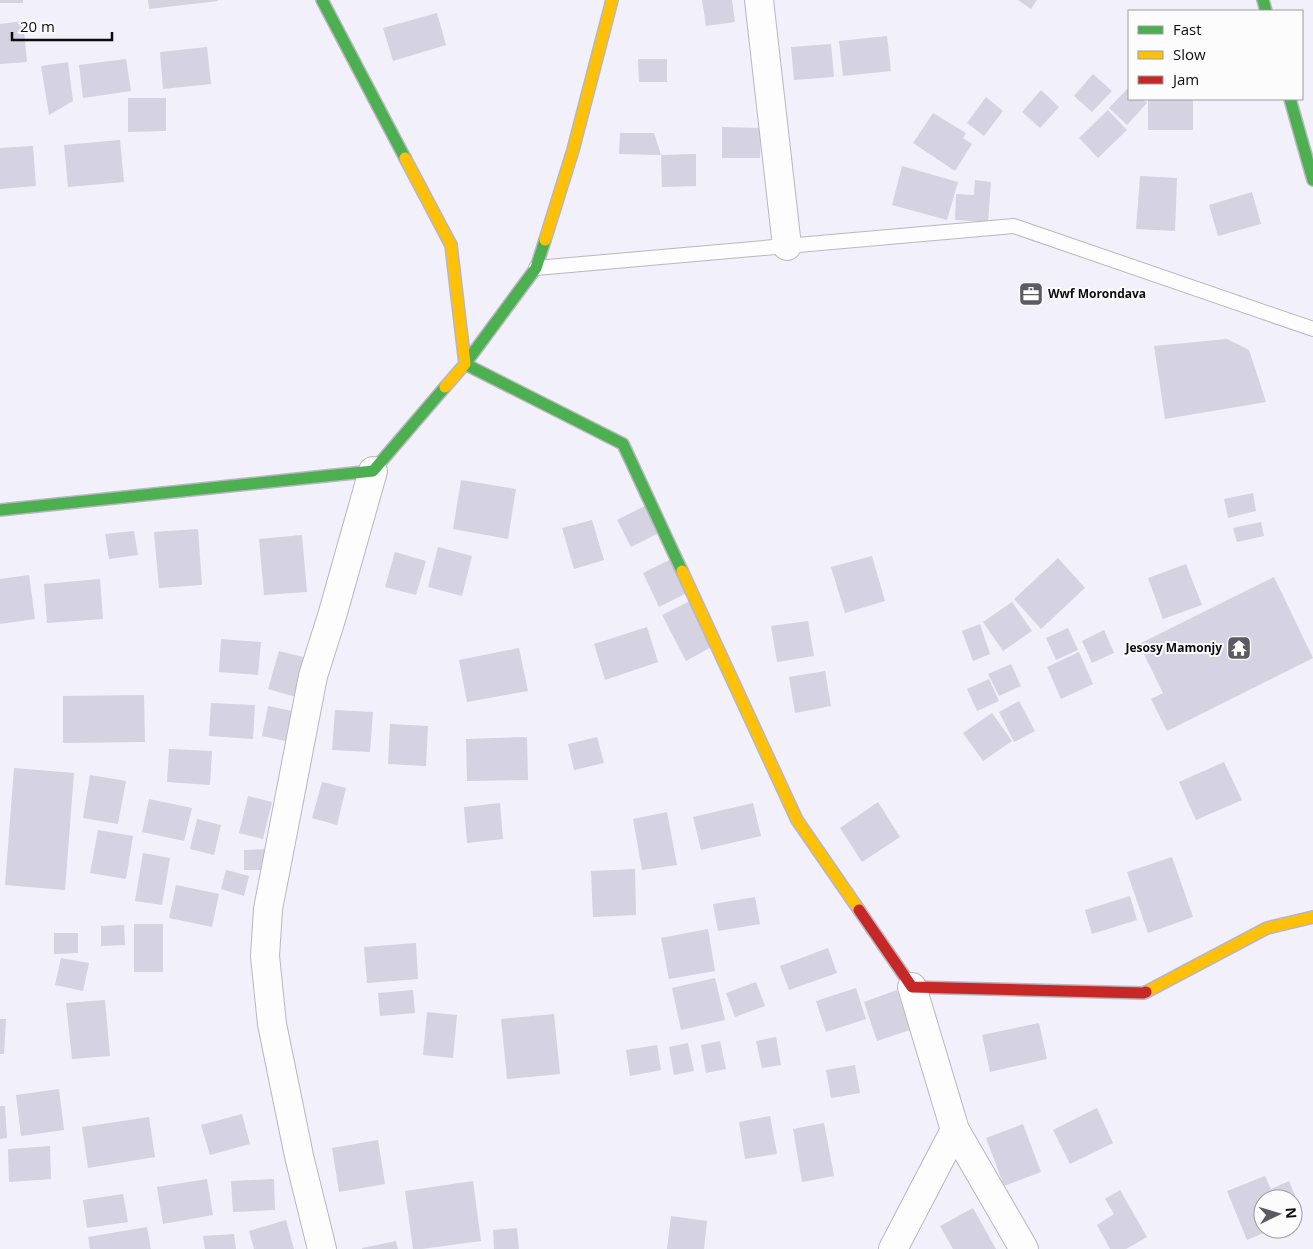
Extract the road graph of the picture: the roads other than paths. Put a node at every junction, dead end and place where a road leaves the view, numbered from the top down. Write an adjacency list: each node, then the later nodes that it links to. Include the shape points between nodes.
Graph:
1 (322, 0): 9 (street, via 451,245)
2 (612, 0): 7 (street, via 573,150)
3 (759, 0): 6 (street)
4 (1290, 100): 5 (street)
5 (1313, 180)
6 (787, 246): 7 (lane); 8 (lane, via 1014,226)
7 (536, 268): 9 (street)
8 (1313, 330)
9 (465, 364): 10 (street); 13 (street, via 623,444 797,820)
10 (373, 471): 11 (street); 15 (street, via 313,676 268,909 265,956 272,1024)
11 (0, 510)
12 (1313, 917): 13 (street, via 1267,928 1143,992)
13 (912, 986): 14 (street)
14 (955, 1130): 16 (street); 17 (street)
15 (322, 1249)
16 (893, 1249)
17 (1024, 1249)

